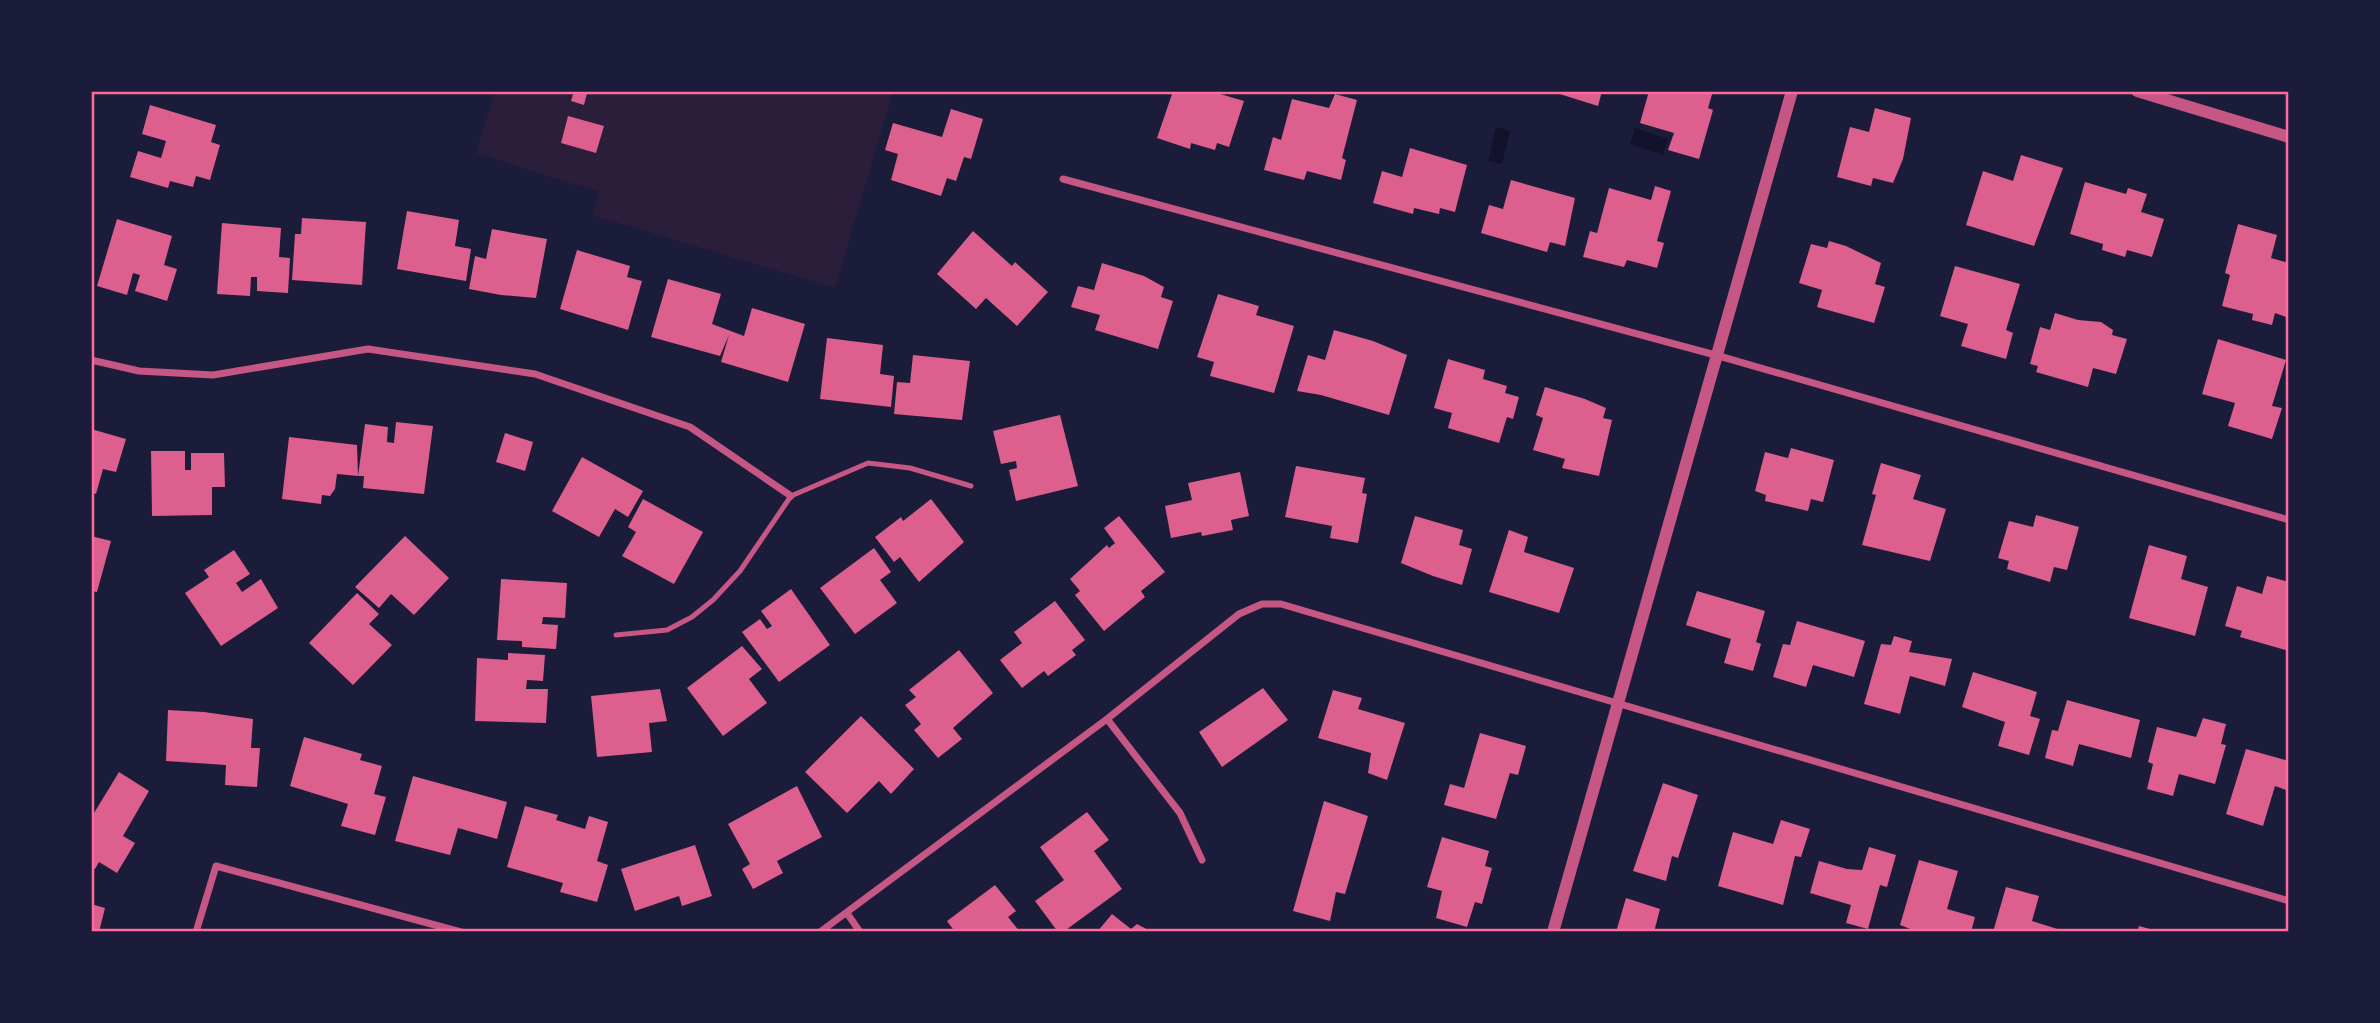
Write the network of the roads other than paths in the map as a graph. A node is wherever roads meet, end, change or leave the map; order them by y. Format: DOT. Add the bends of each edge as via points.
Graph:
graph roads {
  1 [pos="1792,91"];
  2 [pos="2137,91"];
  3 [pos="2289,137"];
  4 [pos="1063,178"];
  5 [pos="1719,356"];
  6 [pos="91,360"];
  7 [pos="971,485"];
  8 [pos="791,496"];
  9 [pos="2289,520"];
  10 [pos="616,635"];
  11 [pos="1617,702"];
  12 [pos="1107,719"];
  13 [pos="1202,860"];
  14 [pos="2289,901"];
  15 [pos="847,914"];
  16 [pos="196,932"];
  17 [pos="461,932"];
  18 [pos="820,932"];
  19 [pos="860,932"];
  20 [pos="1553,932"];
  1 -- 5 [label="street"];
  2 -- 3 [label="street"];
  4 -- 5 [label="street"];
  5 -- 9 [label="street"];
  5 -- 11 [label="street"];
  6 -- 8 [label="street" via="139,371 214,375 368,349 535,374 690,427"];
  7 -- 8 [label="lane" via="910,468 868,463"];
  8 -- 10 [label="lane" via="740,571 692,617 667,630"];
  11 -- 12 [label="street" via="1281,604 1262,604 1239,614"];
  11 -- 14 [label="street"];
  11 -- 20 [label="street"];
  12 -- 13 [label="street" via="1180,813"];
  12 -- 15 [label="street"];
  15 -- 18 [label="street"];
  15 -- 19 [label="street"];
  16 -- 17 [label="street" via="216,866"];
}
